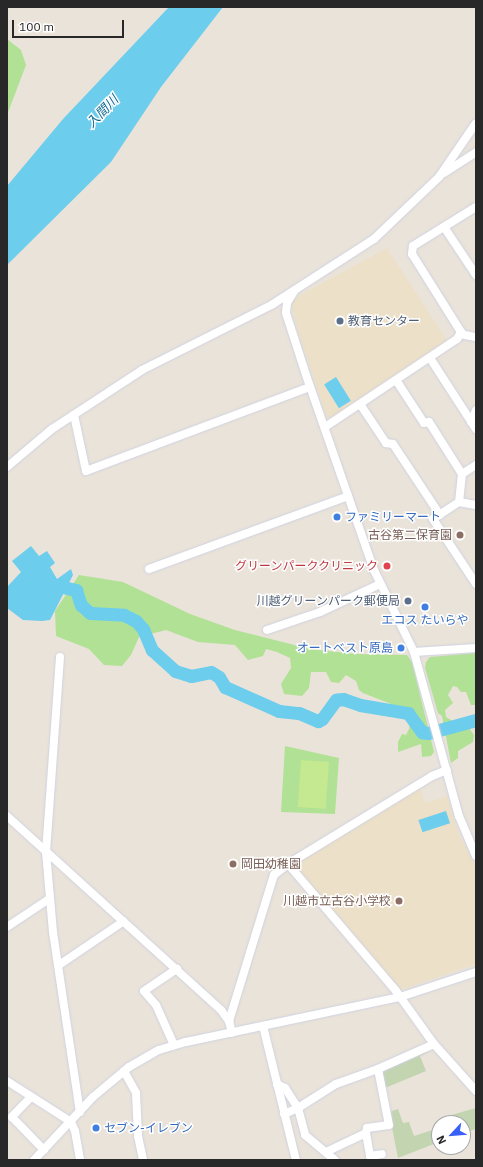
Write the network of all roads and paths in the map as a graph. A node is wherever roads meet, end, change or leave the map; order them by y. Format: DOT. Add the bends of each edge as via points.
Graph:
graph roads {
  1 [pos="476,124"];
  2 [pos="476,152"];
  3 [pos="439,177"];
  4 [pos="476,207"];
  5 [pos="444,227"];
  6 [pos="476,275"];
  7 [pos="295,290"];
  8 [pos="460,334"];
  9 [pos="476,337"];
  10 [pos="430,358"];
  11 [pos="396,380"];
  12 [pos="310,387"];
  13 [pos="360,404"];
  14 [pos="476,410"];
  15 [pos="74,415"];
  16 [pos="474,426"];
  17 [pos="325,427"];
  18 [pos="476,465"];
  19 [pos="7,467"];
  20 [pos="462,474"];
  21 [pos="348,496"];
  22 [pos="459,502"];
  23 [pos="476,505"];
  24 [pos="440,514"];
  25 [pos="150,569"];
  26 [pos="380,584"];
  27 [pos="476,584"];
  28 [pos="267,630"];
  29 [pos="476,648"];
  30 [pos="414,652"];
  31 [pos="60,657"];
  32 [pos="447,770"];
  33 [pos="7,816"];
  34 [pos="46,852"];
  35 [pos="476,856"];
  36 [pos="288,864"];
  37 [pos="50,899"];
  38 [pos="124,921"];
  39 [pos="7,927"];
  40 [pos="58,965"];
  41 [pos="177,969"];
  42 [pos="476,972"];
  43 [pos="400,997"];
  44 [pos="229,1021"];
  45 [pos="263,1026"];
  46 [pos="232,1033"];
  47 [pos="434,1044"];
  48 [pos="174,1045"];
  49 [pos="378,1069"];
  50 [pos="124,1071"];
  51 [pos="7,1081"];
  52 [pos="277,1084"];
  53 [pos="476,1091"];
  54 [pos="31,1096"];
  55 [pos="298,1108"];
  56 [pos="80,1112"];
  57 [pos="284,1114"];
  58 [pos="71,1122"];
  59 [pos="366,1133"];
  60 [pos="44,1150"];
  61 [pos="326,1152"];
  62 [pos="382,1154"];
  63 [pos="34,1160"];
  64 [pos="80,1160"];
  65 [pos="143,1160"];
  66 [pos="296,1160"];
  67 [pos="335,1160"];
  1 -- 3 [label="street"];
  2 -- 3 [label="street"];
  3 -- 7 [label="street" via="374,239"];
  4 -- 5 [label="street"];
  5 -- 6 [label="street"];
  5 -- 8 [label="street" via="421,239 413,246 412,254 456,321"];
  7 -- 12 [label="street" via="287,304 286,313"];
  7 -- 15 [label="street" via="227,328 142,370"];
  8 -- 9 [label="street"];
  8 -- 10 [label="street" via="457,339"];
  10 -- 11 [label="street"];
  10 -- 16 [label="street"];
  11 -- 13 [label="street"];
  11 -- 20 [label="street" via="424,423 429,422"];
  12 -- 15 [label="street" via="86,471"];
  12 -- 17 [label="street"];
  13 -- 17 [label="street"];
  13 -- 24 [label="street" via="386,443 394,444"];
  14 -- 16 [label="street"];
  15 -- 19 [label="street"];
  17 -- 21 [label="street"];
  18 -- 20 [label="street"];
  20 -- 22 [label="street"];
  21 -- 25 [label="street"];
  21 -- 26 [label="street"];
  22 -- 23 [label="street"];
  22 -- 24 [label="street"];
  24 -- 27 [label="street" via="433,519"];
  26 -- 28 [label="street" via="320,612"];
  26 -- 30 [label="street"];
  29 -- 30 [label="street"];
  30 -- 32 [label="street"];
  31 -- 34 [label="street"];
  32 -- 35 [label="street" via="465,835"];
  32 -- 36 [label="street" via="432,776"];
  33 -- 34 [label="street"];
  34 -- 37 [label="street"];
  34 -- 38 [label="street"];
  36 -- 43 [label="street"];
  36 -- 44 [label="street" via="274,875"];
  37 -- 39 [label="street"];
  37 -- 40 [label="street"];
  38 -- 40 [label="street"];
  38 -- 41 [label="street"];
  40 -- 56 [label="street"];
  41 -- 44 [label="street" via="221,1010"];
  41 -- 48 [label="street" via="144,991 156,1005"];
  42 -- 43 [label="street"];
  43 -- 45 [label="street"];
  43 -- 47 [label="street"];
  44 -- 46 [label="street"];
  45 -- 46 [label="street"];
  45 -- 52 [label="street"];
  46 -- 48 [label="street"];
  47 -- 49 [label="street"];
  47 -- 53 [label="street"];
  48 -- 50 [label="street" via="138,1061"];
  49 -- 55 [label="street" via="336,1084"];
  49 -- 59 [label="street" via="389,1125 367,1128"];
  50 -- 56 [label="street"];
  50 -- 65 [label="street" via="136,1093 138,1136"];
  51 -- 54 [label="street"];
  52 -- 55 [label="street" via="285,1088"];
  52 -- 57 [label="street"];
  54 -- 58 [label="street"];
  54 -- 60 [label="street" via="12,1117"];
  55 -- 57 [label="street"];
  55 -- 61 [label="street" via="305,1135"];
  56 -- 58 [label="street"];
  57 -- 66 [label="street"];
  58 -- 60 [label="street"];
  58 -- 64 [label="street"];
  59 -- 61 [label="street"];
  59 -- 62 [label="street" via="370,1156"];
  60 -- 63 [label="street"];
  61 -- 67 [label="street"];
}
